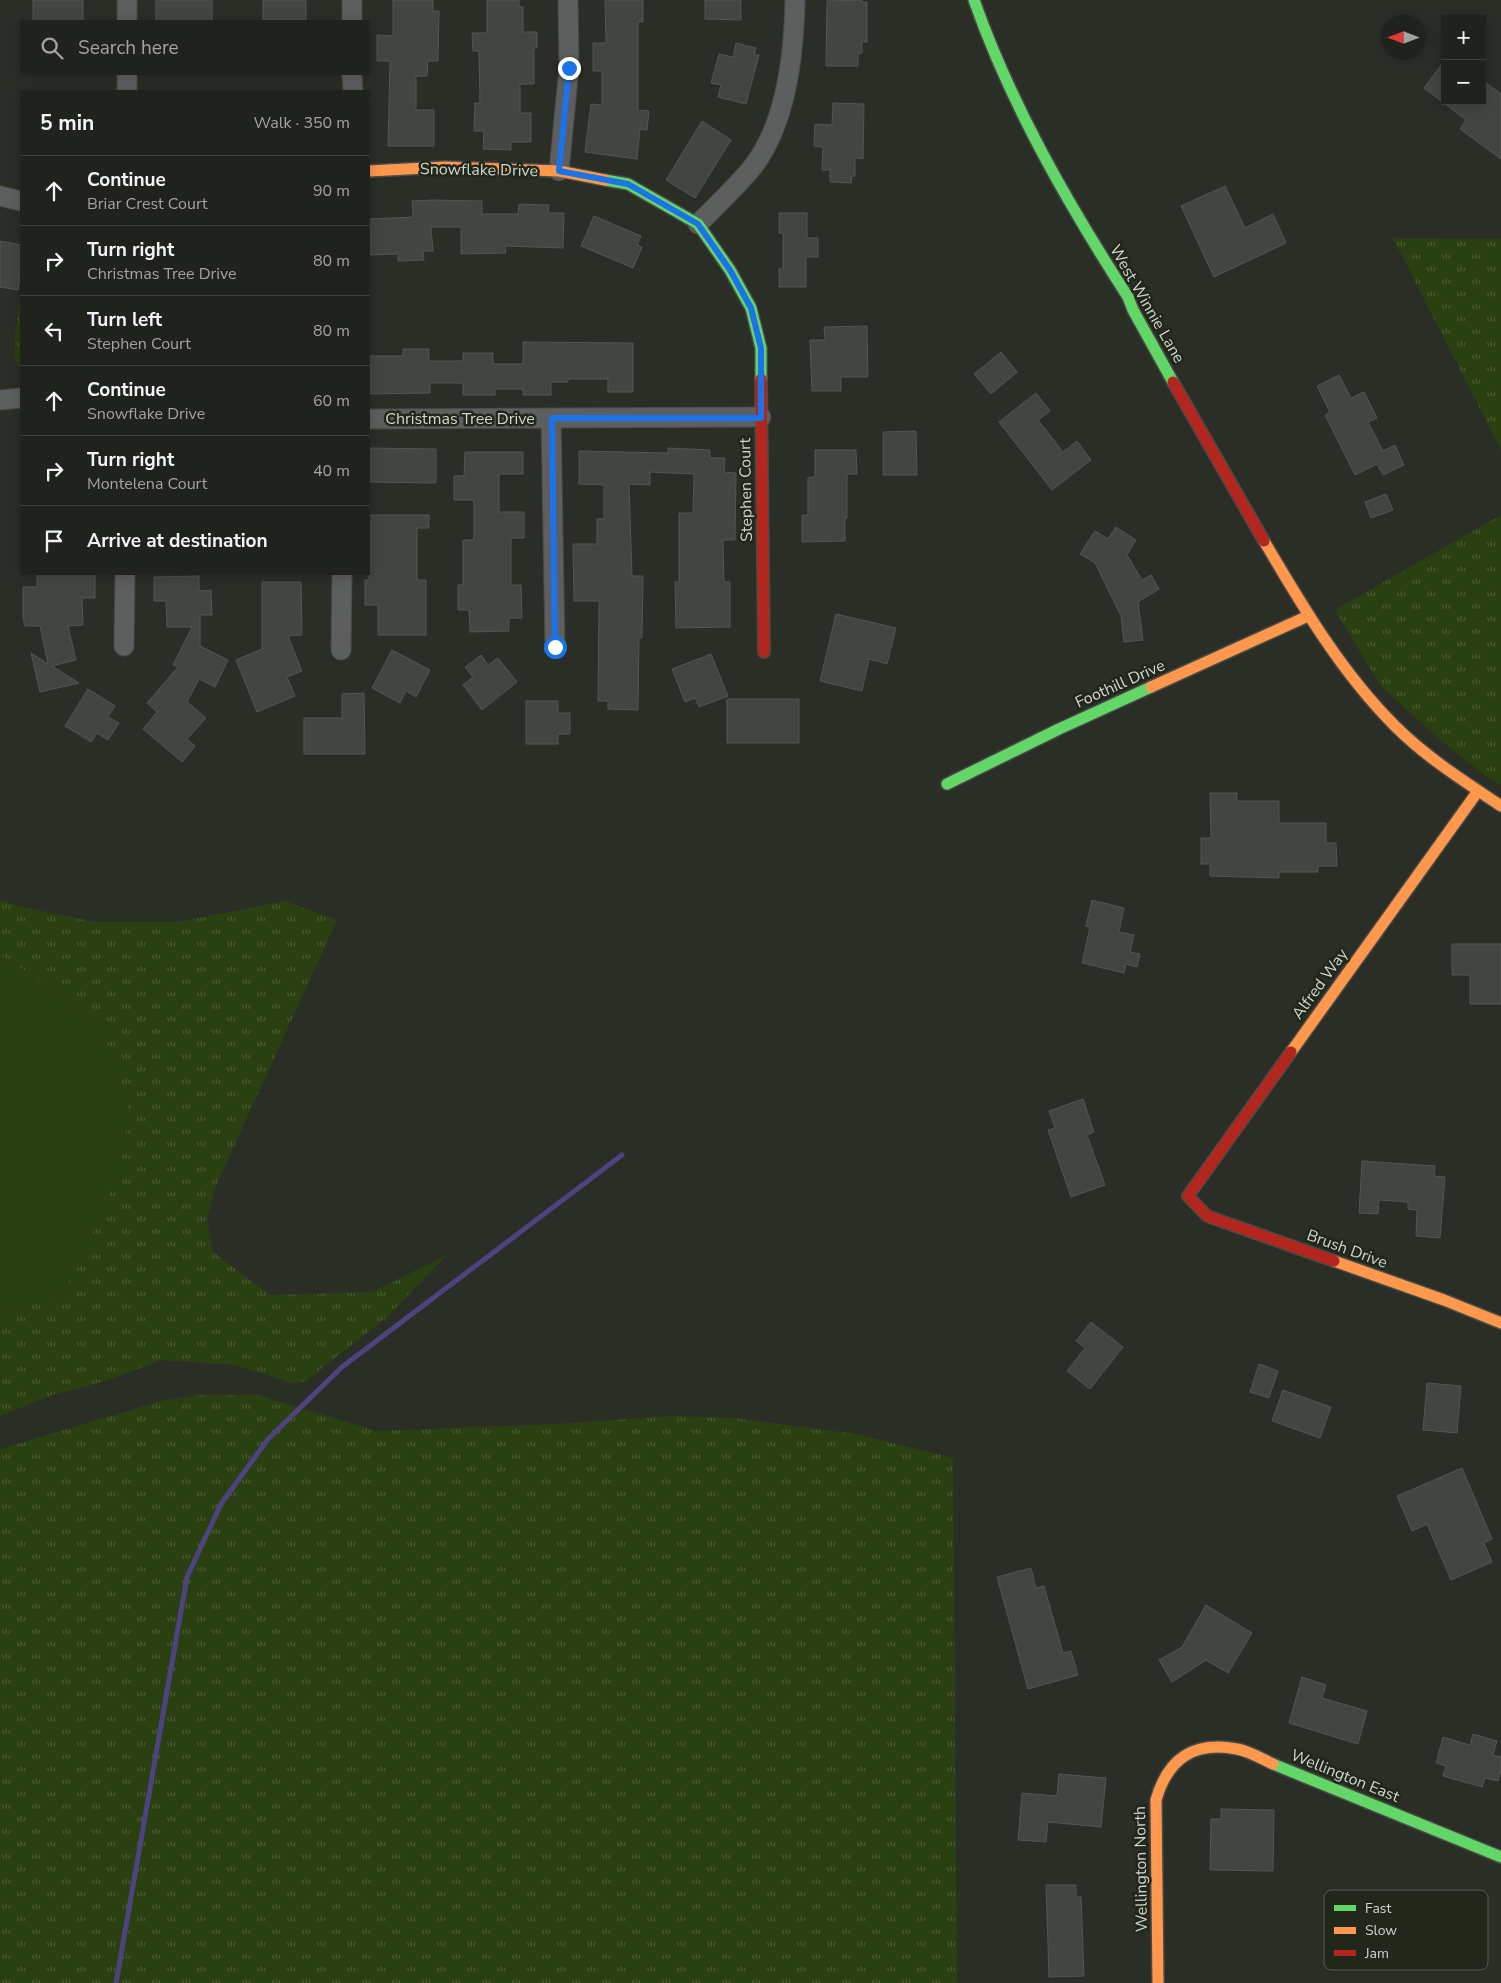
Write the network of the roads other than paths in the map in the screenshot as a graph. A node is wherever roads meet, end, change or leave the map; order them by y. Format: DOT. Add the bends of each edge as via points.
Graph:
graph roads {
  1 [pos="127,0"];
  2 [pos="352,0"];
  3 [pos="568,0"];
  4 [pos="795,0"];
  5 [pos="974,0"];
  6 [pos="127,20"];
  7 [pos="352,20"];
  8 [pos="127,75"];
  9 [pos="352,75"];
  10 [pos="127,90"];
  11 [pos="353,90"];
  12 [pos="370,171"];
  13 [pos="559,171"];
  14 [pos="0,196"];
  15 [pos="20,201"];
  16 [pos="698,224"];
  17 [pos="20,398"];
  18 [pos="0,400"];
  19 [pos="552,418"];
  20 [pos="761,418"];
  21 [pos="370,419"];
  22 [pos="125,575"];
  23 [pos="342,575"];
  24 [pos="1308,616"];
  25 [pos="124,646"];
  26 [pos="555,647"];
  27 [pos="341,650"];
  28 [pos="764,652"];
  29 [pos="947,784"];
  30 [pos="1478,791"];
  31 [pos="1501,806"];
  32 [pos="1188,1196"];
  33 [pos="1501,1324"];
  34 [pos="1176,1761"];
  35 [pos="1501,1857"];
  36 [pos="1158,1983"];
  1 -- 6 [label="street"];
  2 -- 7 [label="street"];
  3 -- 13 [label="street" via="569,68"];
  4 -- 16 [label="street" via="791,62 771,136 752,168"];
  5 -- 24 [label="street, West Winnie Lane" via="1003,73 1055,174"];
  8 -- 10 [label="street"];
  9 -- 11 [label="street"];
  12 -- 13 [label="street, Snowflake Drive" via="445,167"];
  13 -- 16 [label="street, Snowflake Drive" via="628,184"];
  14 -- 15 [label="street"];
  16 -- 20 [label="street, Stephen Court" via="730,270 751,308 761,348"];
  17 -- 18 [label="street"];
  19 -- 20 [label="street, Christmas Tree Drive"];
  19 -- 21 [label="street, Christmas Tree Drive"];
  19 -- 26 [label="street"];
  20 -- 28 [label="street, Stephen Court"];
  22 -- 25 [label="street"];
  23 -- 27 [label="street"];
  24 -- 29 [label="street, Foothill Drive"];
  24 -- 30 [label="street, West Winnie Lane" via="1355,683 1396,727 1436,762"];
  30 -- 31 [label="street, West Winnie Lane"];
  30 -- 32 [label="street, Alfred Way"];
  32 -- 33 [label="street, Brush Drive" via="1207,1216 1444,1300"];
  34 -- 35 [label="street, Wellington East" via="1191,1751 1238,1749"];
  34 -- 36 [label="street, Wellington North" via="1159,1784 1156,1800"];
}
